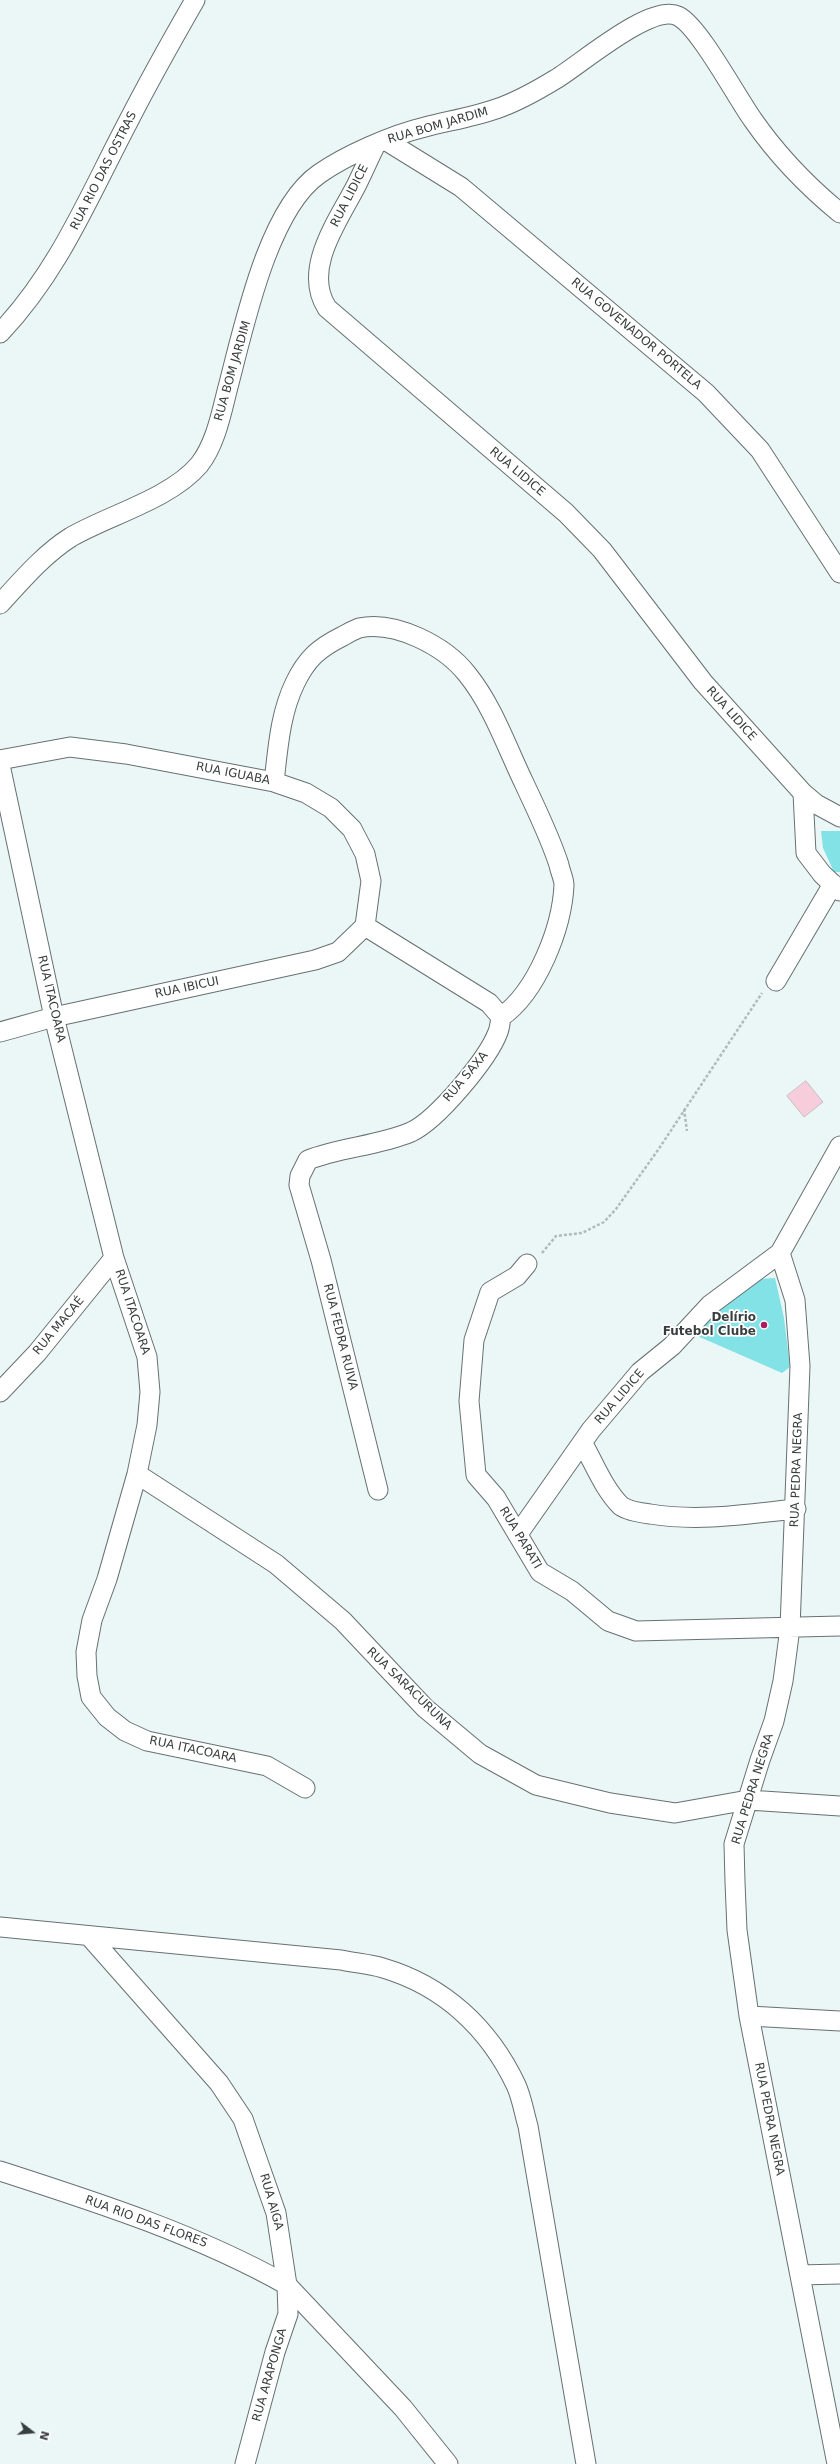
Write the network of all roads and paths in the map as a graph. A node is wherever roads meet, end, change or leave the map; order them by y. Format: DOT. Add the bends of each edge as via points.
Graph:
graph roads {
  1 [pos="195,0"];
  2 [pos="381,142"];
  3 [pos="840,213"];
  4 [pos="0,333"];
  5 [pos="840,573"];
  6 [pos="0,604"];
  7 [pos="0,760"];
  8 [pos="0,765"];
  9 [pos="274,782"];
  10 [pos="803,793"];
  11 [pos="840,817"];
  12 [pos="836,887"];
  13 [pos="364,926"];
  14 [pos="776,981"];
  15 [pos="54,1017"];
  16 [pos="501,1017"];
  17 [pos="0,1032"];
  18 [pos="684,1109"];
  19 [pos="687,1131"];
  20 [pos="840,1146"];
  21 [pos="299,1185"];
  22 [pos="780,1254"];
  23 [pos="114,1258"];
  24 [pos="527,1264"];
  25 [pos="0,1392"];
  26 [pos="583,1444"];
  27 [pos="138,1474"];
  28 [pos="378,1490"];
  29 [pos="796,1508"];
  30 [pos="518,1534"];
  31 [pos="840,1626"];
  32 [pos="790,1628"];
  33 [pos="305,1788"];
  34 [pos="748,1800"];
  35 [pos="840,1806"];
  36 [pos="0,1927"];
  37 [pos="90,1937"];
  38 [pos="749,2016"];
  39 [pos="840,2021"];
  40 [pos="0,2171"];
  41 [pos="840,2274"];
  42 [pos="800,2275"];
  43 [pos="287,2285"];
  44 [pos="245,2464"];
  45 [pos="448,2464"];
  46 [pos="586,2464"];
  47 [pos="837,2464"];
  1 -- 4 [label="street, RUA RIO DAS OSTRAS" via="128,122 81,218 48,273 24,307"];
  2 -- 3 [label="street, RUA BOM JARDIM" via="516,101 556,79 638,23 660,13 671,14 679,16 689,25 706,47 752,119 782,160"];
  2 -- 5 [label="street, RUA GOVENADOR PORTELA" via="461,187 706,393 760,450"];
  2 -- 6 [label="street, RUA BOM JARDIM" via="318,175 298,194 277,226 219,422 200,464 181,481 55,548"];
  2 -- 10 [label="street, RUA LIDICE" via="322,255 318,288 321,299 327,308 566,513 602,550 702,682"];
  7 -- 9 [label="street, RUA IGUABA" via="70,747 126,754"];
  8 -- 15 [label="street, RUA ITACOARA"];
  9 -- 13 [label="street, RUA IGUABA" via="306,793 331,808 352,829 365,854 371,881"];
  9 -- 16 [label="street" via="282,719 288,701 306,665 321,648 358,628 381,627 406,632 438,648 466,672 484,699 551,839 564,884 555,933 536,974 523,995"];
  10 -- 11 [label="street, RUA LIDICE" via="816,804"];
  10 -- 12 [label="street" via="806,853"];
  12 -- 14 [label="street"];
  13 -- 15 [label="street, RUA IBICUI" via="338,952 315,960"];
  13 -- 16 [label="street" via="488,1003"];
  14 -- 18 [label="path" via="761,994"];
  15 -- 17 [label="street, RUA IBICUI"];
  15 -- 23 [label="street, RUA ITACOARA"];
  16 -- 21 [label="street, RUA SAXA" via="498,1031 482,1061 461,1087 426,1120 412,1131 308,1160 300,1176"];
  18 -- 19 [label="path"];
  18 -- 24 [label="path" via="658,1150 604,1222 582,1233 556,1236"];
  20 -- 22 [label="street, RUA LIDICE"];
  21 -- 28 [label="street, RUA FEDRA RUIVA"];
  22 -- 26 [label="street, RUA LIDICE" via="710,1305 672,1346 640,1372 591,1430"];
  22 -- 29 [label="street, RUA PEDRA NEGRA" via="795,1300 800,1366"];
  23 -- 25 [label="street, RUA MACAÉ" via="57,1330"];
  23 -- 27 [label="street, RUA ITACOARA" via="147,1364 150,1392"];
  24 -- 30 [label="street, RUA PARATI" via="517,1276 490,1292 474,1340 469,1401 476,1475 496,1498"];
  26 -- 29 [label="street" via="604,1484 622,1507 641,1513 688,1519"];
  26 -- 30 [label="street, RUA LIDICE" via="555,1478"];
  27 -- 33 [label="street, RUA ITACOARA" via="92,1620 86,1652 91,1697 107,1717 125,1730 147,1740 267,1766"];
  27 -- 34 [label="street, RUA SARACURUNA" via="276,1564 343,1621 425,1708 480,1754 504,1768 536,1785 566,1793 675,1813"];
  29 -- 32 [label="street, RUA PEDRA NEGRA"];
  30 -- 32 [label="street, RUA PARATI" via="540,1572 572,1591 608,1621 636,1631"];
  31 -- 32 [label="street, RUA PARATI"];
  32 -- 34 [label="street, RUA PEDRA NEGRA" via="783,1681 774,1721"];
  34 -- 35 [label="street, RUA SARACURUNA"];
  34 -- 38 [label="street, RUA PEDRA NEGRA" via="734,1844 737,1930"];
  36 -- 37 [label="street"];
  37 -- 43 [label="street, RUA AIGA" via="219,2083 243,2119 276,2213"];
  37 -- 46 [label="street" via="341,1960 382,1967 415,1980 447,1998 474,2022 498,2052 517,2086 528,2126"];
  38 -- 39 [label="street"];
  38 -- 42 [label="street, RUA PEDRA NEGRA"];
  40 -- 43 [label="street, RUA RIO DAS FLORES" via="195,2238"];
  41 -- 42 [label="street"];
  42 -- 47 [label="street, RUA PEDRA NEGRA"];
  43 -- 44 [label="street, RUA ARAPONGA" via="288,2314 275,2352"];
  43 -- 45 [label="street" via="387,2390"];
}
